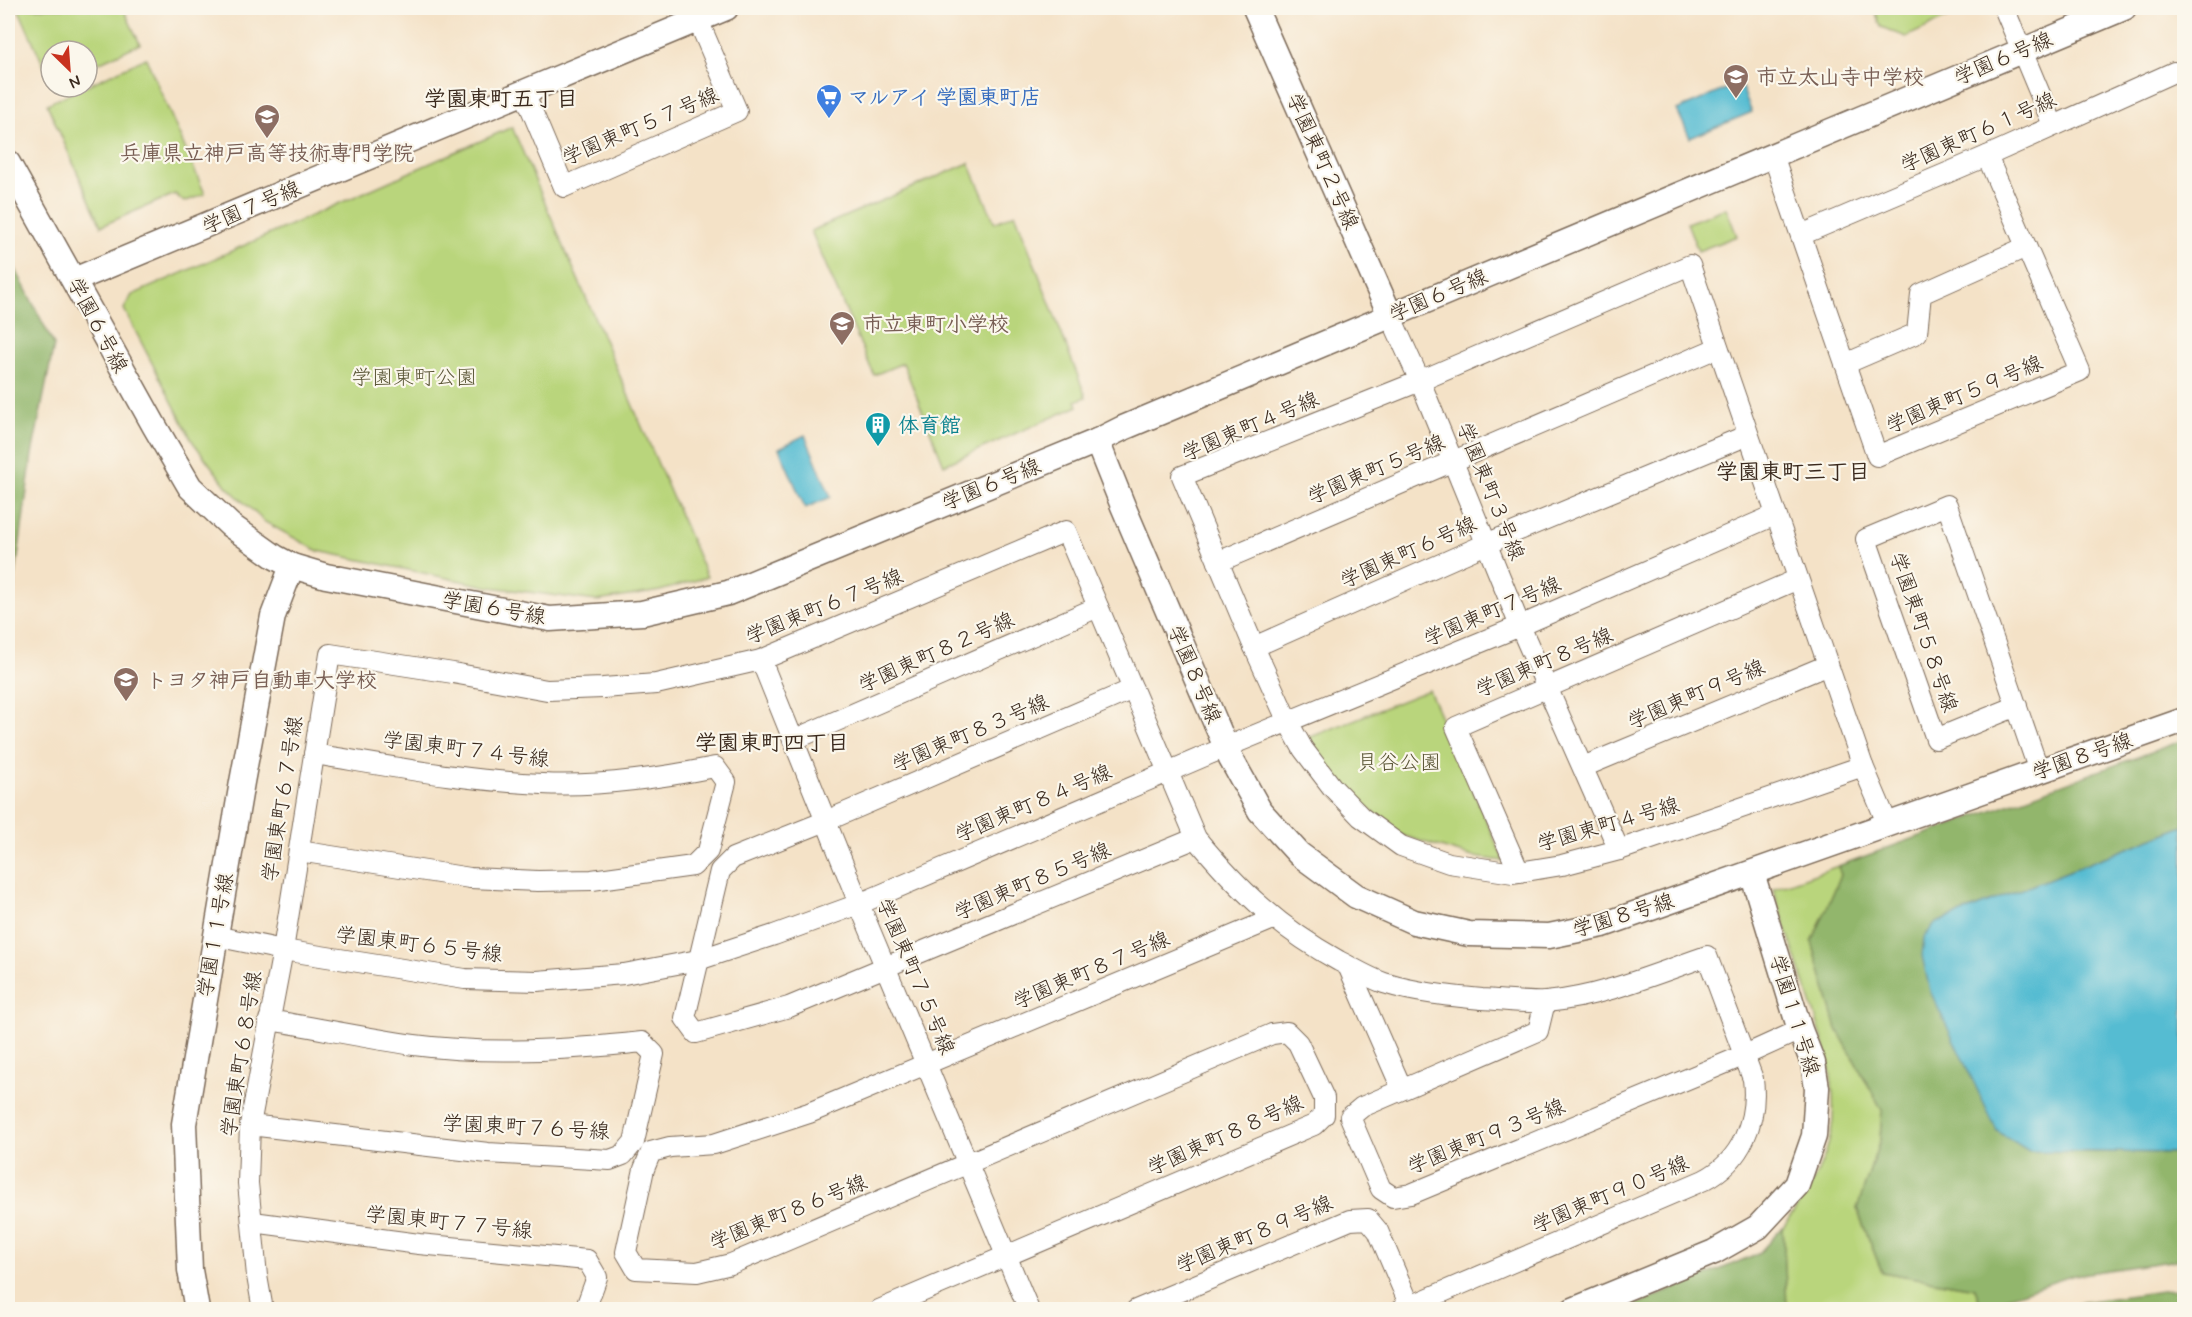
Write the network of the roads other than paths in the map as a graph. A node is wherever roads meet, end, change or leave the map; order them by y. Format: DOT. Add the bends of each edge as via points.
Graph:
graph roads {
  1 [pos="726,8"];
  2 [pos="1256,8"];
  3 [pos="2004,8"];
  4 [pos="2124,8"];
  5 [pos="698,20"];
  6 [pos="2021,50"];
  7 [pos="2174,72"];
  8 [pos="524,92"];
  9 [pos="2053,125"];
  10 [pos="1773,155"];
  11 [pos="1987,156"];
  12 [pos="8,163"];
  13 [pos="1801,235"];
  14 [pos="2026,247"];
  15 [pos="74,280"];
  16 [pos="1390,315"];
  17 [pos="1717,348"];
  18 [pos="1845,364"];
  19 [pos="1420,381"];
  20 [pos="1748,435"];
  21 [pos="1097,441"];
  22 [pos="1453,462"];
  23 [pos="1775,515"];
  24 [pos="1486,543"];
  25 [pos="1218,562"];
  26 [pos="292,566"];
  27 [pos="1798,579"];
  28 [pos="1098,607"];
  29 [pos="1520,626"];
  30 [pos="1254,647"];
  31 [pos="761,660"];
  32 [pos="1828,665"];
  33 [pos="1547,686"];
  34 [pos="1133,689"];
  35 [pos="2017,706"];
  36 [pos="2184,720"];
  37 [pos="1288,722"];
  38 [pos="793,740"];
  39 [pos="1226,747"];
  40 [pos="314,754"];
  41 [pos="1863,765"];
  42 [pos="1583,767"];
  43 [pos="2039,771"];
  44 [pos="1170,778"];
  45 [pos="826,821"];
  46 [pos="1888,825"];
  47 [pos="1196,838"];
  48 [pos="1619,850"];
  49 [pos="298,851"];
  50 [pos="1519,872"];
  51 [pos="1752,873"];
  52 [pos="859,903"];
  53 [pos="1274,919"];
  54 [pos="215,936"];
  55 [pos="283,950"];
  56 [pos="698,960"];
  57 [pos="1348,966"];
  58 [pos="886,968"];
  59 [pos="1545,1002"];
  60 [pos="269,1020"];
  61 [pos="1800,1030"];
  62 [pos="1745,1055"];
  63 [pos="927,1065"];
  64 [pos="1402,1089"];
  65 [pos="250,1125"];
  66 [pos="969,1165"];
  67 [pos="253,1222"];
  68 [pos="1007,1256"];
  69 [pos="1406,1308"];
  70 [pos="197,1310"];
  71 [pos="263,1310"];
  72 [pos="585,1310"];
  73 [pos="879,1310"];
  74 [pos="1029,1310"];
  75 [pos="1136,1310"];
  76 [pos="1573,1310"];
  1 -- 5 [label="street, 学園７号線"];
  2 -- 16 [label="street, 学園東町２号線"];
  3 -- 6 [label="street"];
  4 -- 6 [label="street, 学園６号線"];
  5 -- 8 [label="street, 学園７号線"];
  5 -- 8 [label="street, 学園東町５７号線" via="737,111 564,187"];
  6 -- 9 [label="street"];
  6 -- 10 [label="street, 学園６号線"];
  7 -- 9 [label="street, 学園東町６１号線" via="2155,89"];
  8 -- 15 [label="street, 学園７号線"];
  9 -- 11 [label="street, 学園東町６１号線"];
  10 -- 13 [label="street, 学園東町５９号線"];
  10 -- 16 [label="street, 学園６号線"];
  11 -- 13 [label="street, 学園東町６１号線"];
  11 -- 14 [label="street, 学園東町５９号線"];
  12 -- 15 [label="street, 学園６号線"];
  13 -- 18 [label="street, 学園東町５９号線"];
  14 -- 18 [label="street" via="1921,294 1917,333"];
  14 -- 18 [label="street, 学園東町５９号線" via="2080,371 1877,456"];
  15 -- 26 [label="street, 学園６号線" via="190,487 230,525"];
  16 -- 19 [label="street, 学園東町３号線"];
  16 -- 21 [label="street, 学園６号線"];
  17 -- 19 [label="street, 学園東町４号線" via="1690,265"];
  17 -- 20 [label="street, 学園東町４号線"];
  17 -- 22 [label="street, 学園東町５号線"];
  19 -- 22 [label="street, 学園東町３号線"];
  19 -- 25 [label="street, 学園東町４号線" via="1182,476"];
  20 -- 23 [label="street, 学園東町４号線"];
  20 -- 24 [label="street, 学園東町６号線"];
  21 -- 26 [label="street, 学園６号線" via="728,593 642,613 550,619"];
  21 -- 39 [label="street, 学園８号線"];
  22 -- 24 [label="street, 学園東町３号線"];
  22 -- 25 [label="street, 学園東町５号線"];
  23 -- 27 [label="street, 学園東町４号線"];
  23 -- 29 [label="street, 学園東町７号線"];
  24 -- 29 [label="street, 学園東町３号線"];
  24 -- 30 [label="street, 学園東町６号線"];
  25 -- 30 [label="street, 学園東町４号線"];
  26 -- 54 [label="street, 学園１１号線" via="273,616"];
  27 -- 32 [label="street, 学園東町４号線"];
  27 -- 33 [label="street, 学園東町８号線"];
  28 -- 31 [label="street, 学園東町６７号線" via="1066,531"];
  28 -- 34 [label="street, 学園東町６７号線"];
  28 -- 38 [label="street, 学園東町８２号線"];
  29 -- 33 [label="street, 学園東町３号線"];
  29 -- 37 [label="street, 学園東町７号線"];
  30 -- 37 [label="street, 学園東町４号線"];
  31 -- 38 [label="street, 学園東町７５号線"];
  31 -- 40 [label="street, 学園東町６７号線" via="656,684 547,690 330,654"];
  32 -- 41 [label="street, 学園東町４号線"];
  32 -- 42 [label="street, 学園東町９号線"];
  33 -- 42 [label="street, 学園東町３号線"];
  33 -- 50 [label="street, 学園東町８号線" via="1456,727"];
  34 -- 44 [label="street, 学園東町６７号線"];
  34 -- 45 [label="street, 学園東町８３号線"];
  35 -- 35 [label="street, 学園東町５８号線" via="1947,505 1866,539 1936,739"];
  35 -- 43 [label="street, 学園東町５８号線"];
  36 -- 43 [label="street, 学園８号線"];
  37 -- 39 [label="street, 学園東町７号線"];
  37 -- 50 [label="street, 学園東町４号線" via="1332,787 1361,817 1401,846 1449,863"];
  38 -- 45 [label="street, 学園東町７５号線"];
  39 -- 44 [label="street, 学園東町８４号線"];
  39 -- 51 [label="street, 学園８号線" via="1260,812 1299,854 1356,896 1414,922 1468,934 1549,936 1603,925"];
  40 -- 49 [label="street, 学園東町６７号線"];
  40 -- 49 [label="street, 学園東町７４号線" via="544,784 645,778 715,767 726,782 708,851 693,866 592,880 482,879"];
  41 -- 46 [label="street, 学園東町４号線"];
  41 -- 48 [label="street, 学園東町４号線"];
  42 -- 48 [label="street, 学園東町３号線"];
  43 -- 46 [label="street, 学園８号線"];
  44 -- 47 [label="street, 学園東町６７号線"];
  44 -- 52 [label="street, 学園東町８４号線"];
  45 -- 52 [label="street, 学園東町７５号線"];
  45 -- 56 [label="street, 学園東町８３号線" via="733,858 720,871"];
  46 -- 51 [label="street, 学園８号線"];
  47 -- 53 [label="street, 学園東町６７号線" via="1229,878"];
  47 -- 58 [label="street, 学園東町８５号線"];
  48 -- 50 [label="street, 学園東町４号線" via="1562,866"];
  49 -- 55 [label="street, 学園東町６７号線"];
  51 -- 61 [label="street, 学園１１号線"];
  52 -- 56 [label="street, 学園東町６５号線"];
  52 -- 58 [label="street, 学園東町７５号線"];
  53 -- 57 [label="street, 学園東町６７号線"];
  53 -- 63 [label="street, 学園東町８７号線"];
  54 -- 55 [label="street, 学園東町６５号線"];
  54 -- 70 [label="street, 学園１１号線" via="184,1124 190,1270"];
  55 -- 56 [label="street, 学園東町６５号線" via="465,979 537,981 624,974"];
  55 -- 60 [label="street, 学園東町６８号線"];
  56 -- 58 [label="street, 学園東町８５号線" via="685,1018 696,1033 789,1007"];
  57 -- 59 [label="street, 学園東町６７号線" via="1383,982 1423,992"];
  57 -- 64 [label="street"];
  58 -- 63 [label="street, 学園東町７５号線"];
  59 -- 62 [label="street, 学園東町９０号線" via="1620,986 1707,956"];
  59 -- 64 [label="street, 学園東町９３号線" via="1538,1031"];
  60 -- 65 [label="street, 学園東町６８号線"];
  60 -- 65 [label="street, 学園東町７６号線" via="415,1045 547,1049 642,1042 654,1054 634,1142 623,1155 610,1160 488,1153"];
  61 -- 62 [label="street, 学園東町９３号線"];
  61 -- 76 [label="street, 学園１１号線" via="1813,1063 1817,1088 1814,1136 1797,1185 1758,1227 1714,1252"];
  62 -- 64 [label="street, 学園東町９３号線" via="1411,1194 1393,1197 1381,1189 1350,1117 1362,1107"];
  62 -- 69 [label="street, 学園東町９０号線" via="1755,1099 1750,1122 1731,1161 1716,1174"];
  63 -- 66 [label="street, 学園東町７５号線"];
  63 -- 66 [label="street, 学園東町８６号線" via="809,1113 714,1144 651,1152 626,1252 636,1269 697,1272 731,1264"];
  65 -- 67 [label="street, 学園東町６８号線" via="248,1183"];
  66 -- 68 [label="street, 学園東町７５号線"];
  66 -- 68 [label="street, 学園東町８８号線" via="1272,1034 1287,1032 1298,1043 1324,1098 1324,1115 1314,1125"];
  67 -- 71 [label="street, 学園東町６８号線"];
  67 -- 72 [label="street, 学園東町７７号線" via="419,1244 587,1260 597,1277"];
  68 -- 73 [label="street"];
  68 -- 74 [label="street, 学園東町７５号線"];
  69 -- 75 [label="street, 学園東町８９号線" via="1378,1231 1368,1219 1350,1220"];
}
